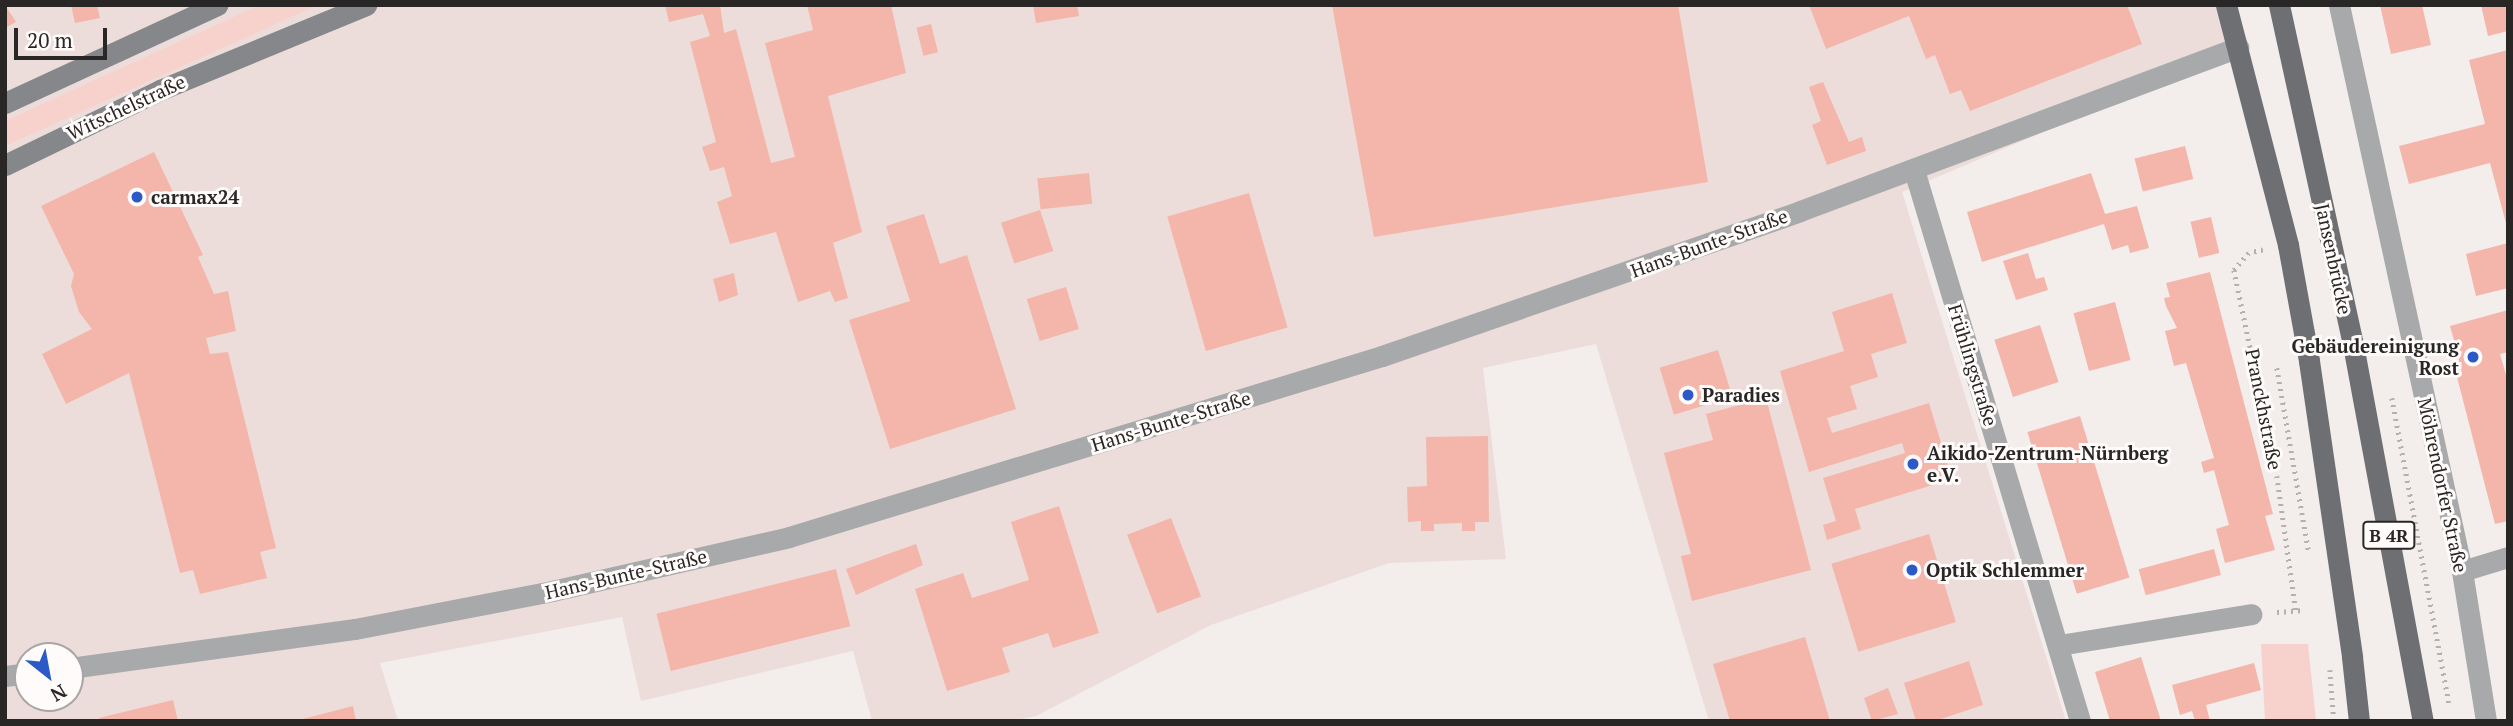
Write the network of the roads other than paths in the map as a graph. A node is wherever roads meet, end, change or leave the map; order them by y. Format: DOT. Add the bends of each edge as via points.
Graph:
graph roads {
  1 [pos="217,5"];
  2 [pos="366,5"];
  3 [pos="2225,5"];
  4 [pos="2279,5"];
  5 [pos="2339,5"];
  6 [pos="2238,47"];
  7 [pos="5,103"];
  8 [pos="5,165"];
  9 [pos="1914,170"];
  10 [pos="2508,557"];
  11 [pos="2462,571"];
  12 [pos="2252,614"];
  13 [pos="2059,645"];
  14 [pos="84,666"];
  15 [pos="2080,721"];
  16 [pos="2359,721"];
  17 [pos="2423,721"];
  18 [pos="2486,721"];
  1 -- 7 [label="street"];
  2 -- 8 [label="street, Witschelstraße" via="160,90"];
  3 -- 6 [label="main road, B 4R"];
  4 -- 17 [label="main road, Jansenbrücke / B 4R, bridge" via="2354,350"];
  5 -- 11 [label="street, Möhrendorfer Straße"];
  6 -- 9 [label="street, Hans-Bunte-Straße"];
  6 -- 16 [label="main road, B 4R, bridge" via="2288,245 2309,361 2342,570"];
  9 -- 13 [label="street, Frühlingstraße"];
  9 -- 14 [label="street, Hans-Bunte-Straße" via="1382,356 789,537 552,591 355,629"];
  10 -- 11 [label="street"];
  11 -- 18 [label="street, Möhrendorfer Straße"];
  12 -- 13 [label="street"];
  13 -- 15 [label="street, Frühlingstraße"];
}
